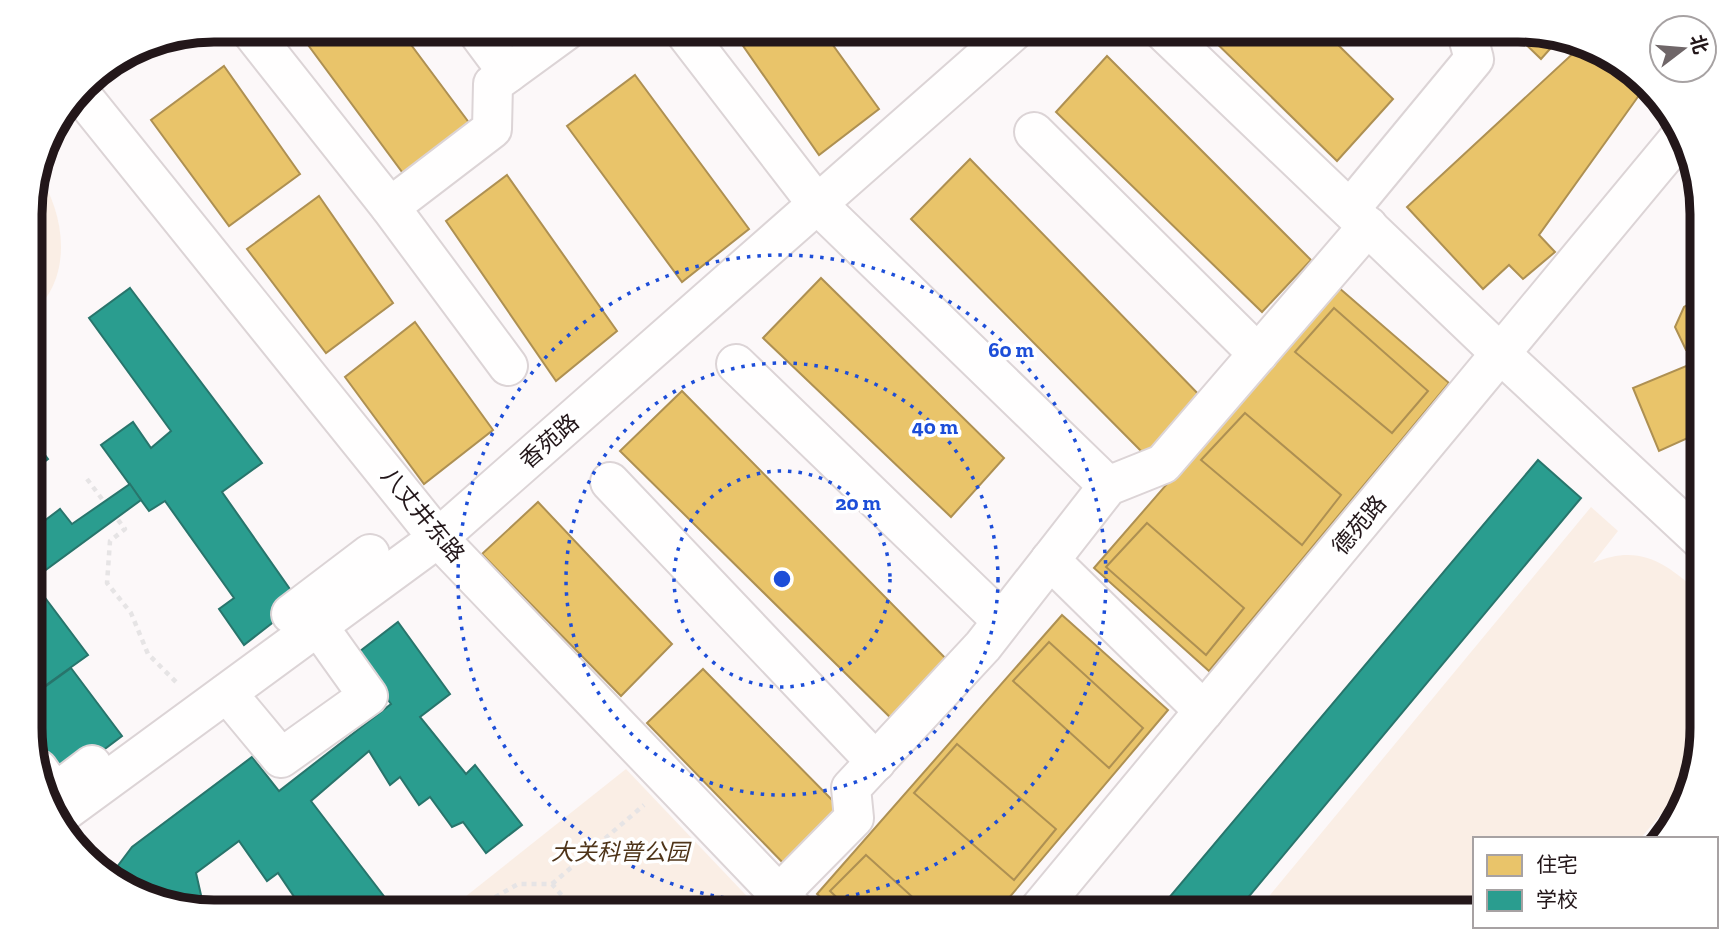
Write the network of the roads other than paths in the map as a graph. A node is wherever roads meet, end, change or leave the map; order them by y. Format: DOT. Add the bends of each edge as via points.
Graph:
graph roads {
  1 [pos="259,42"];
  2 [pos="485,42"];
  3 [pos="551,42"];
  4 [pos="692,42"];
  5 [pos="1001,42"];
  6 [pos="1175,42"];
  7 [pos="1469,42"];
  8 [pos="508,73"];
  9 [pos="85,100"];
  10 [pos="1034,132"];
  11 [pos="1675,143"];
  12 [pos="817,204"];
  13 [pos="390,207"];
  14 [pos="1359,218"];
  15 [pos="1258,354"];
  16 [pos="1502,355"];
  17 [pos="736,364"];
  18 [pos="508,366"];
  19 [pos="610,482"];
  20 [pos="1108,486"];
  21 [pos="1690,530"];
  22 [pos="438,538"];
  23 [pos="370,554"];
  24 [pos="1050,560"];
  25 [pos="1002,621"];
  26 [pos="318,626"];
  27 [pos="206,699"];
  28 [pos="1204,711"];
  29 [pos="876,762"];
  30 [pos="54,792"];
  31 [pos="64,812"];
  32 [pos="784,900"];
  33 [pos="789,900"];
  34 [pos="1047,900"];
  1 -- 13 [label="street"];
  2 -- 8 [label="street"];
  3 -- 8 [label="street"];
  4 -- 12 [label="street"];
  5 -- 12 [label="street, 香苑路"];
  6 -- 14 [label="street"];
  7 -- 14 [label="street" via="1474,60"];
  8 -- 13 [label="street" via="493,84 492,129"];
  9 -- 22 [label="street, 八丈井东路"];
  10 -- 15 [label="street"];
  11 -- 16 [label="street, 德苑路"];
  12 -- 20 [label="street"];
  12 -- 22 [label="street, 香苑路"];
  13 -- 18 [label="street"];
  14 -- 15 [label="street"];
  14 -- 16 [label="street"];
  15 -- 20 [label="street" via="1163,464"];
  16 -- 21 [label="street"];
  16 -- 28 [label="street, 德苑路"];
  17 -- 25 [label="street"];
  19 -- 29 [label="street"];
  20 -- 24 [label="street"];
  22 -- 26 [label="street, 香苑路"];
  22 -- 32 [label="street, 八丈井东路"];
  23 -- 27 [label="street"];
  24 -- 25 [label="street"];
  24 -- 28 [label="street"];
  25 -- 29 [label="street"];
  26 -- 27 [label="street, 香苑路"];
  26 -- 27 [label="street" via="368,696 281,758"];
  27 -- 30 [label="street"];
  27 -- 31 [label="street, 香苑路"];
  28 -- 34 [label="street, 德苑路"];
  29 -- 33 [label="street" via="851,788 854,818"];
}
